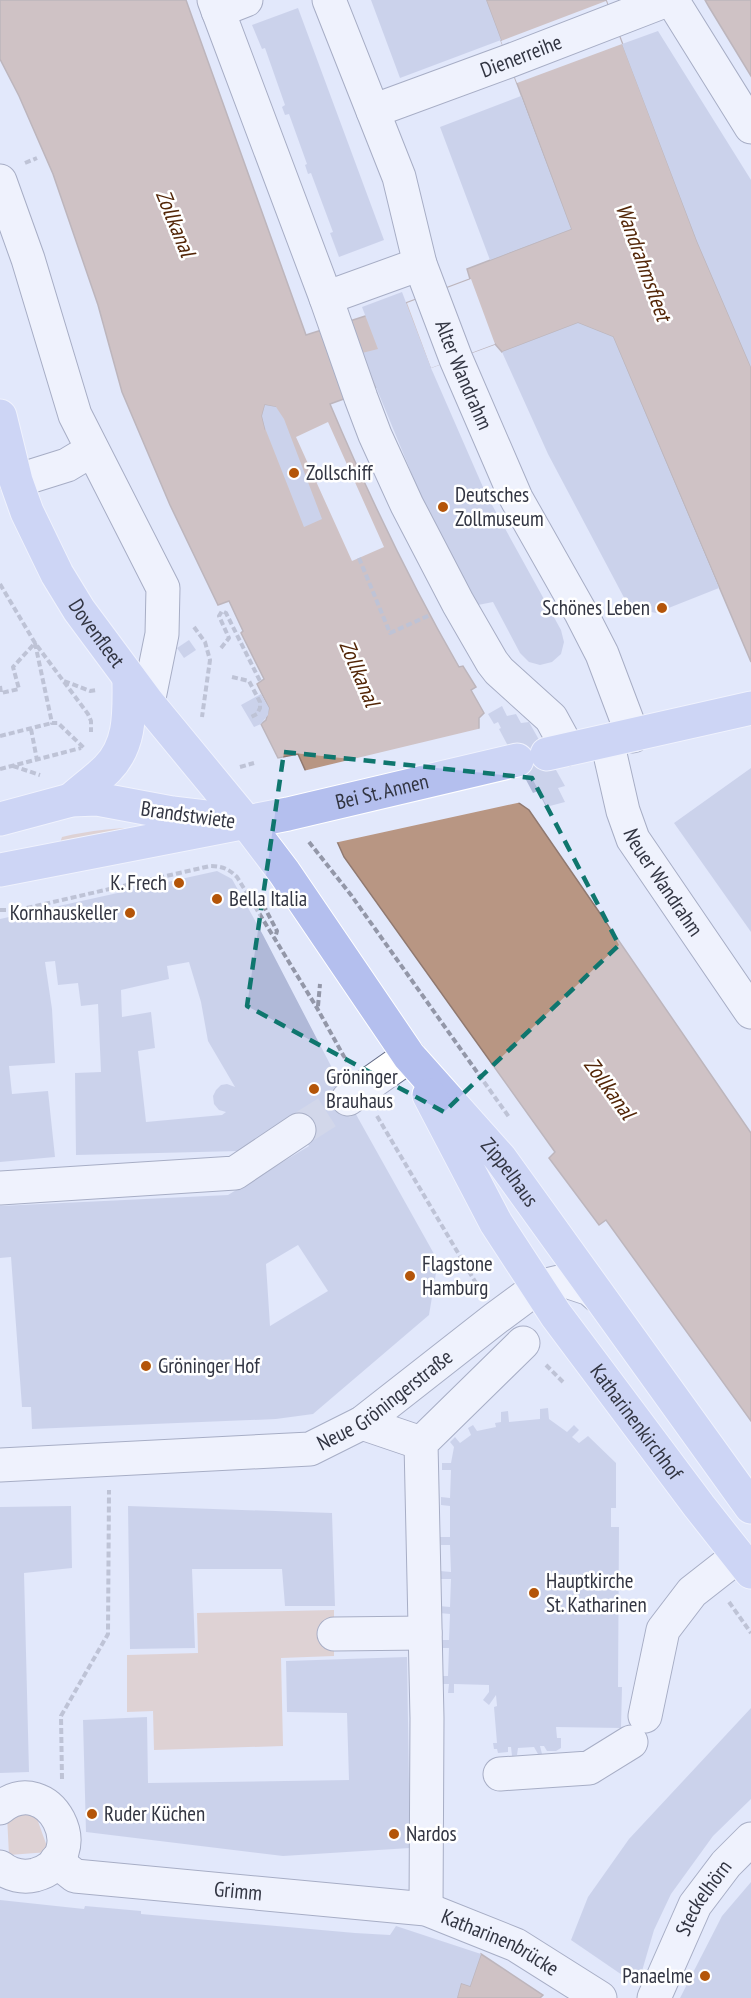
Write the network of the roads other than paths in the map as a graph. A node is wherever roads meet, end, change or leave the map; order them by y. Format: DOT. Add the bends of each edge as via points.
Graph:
graph roads {
  1 [pos="329,0"];
  2 [pos="663,1"];
  3 [pos="226,4"];
  4 [pos="373,111"];
  5 [pos="751,127"];
  6 [pos="0,181"];
  7 [pos="426,279"];
  8 [pos="329,310"];
  9 [pos="0,416"];
  10 [pos="92,450"];
  11 [pos="16,481"];
  12 [pos="138,691"];
  13 [pos="751,708"];
  14 [pos="620,738"];
  15 [pos="544,755"];
  16 [pos="71,800"];
  17 [pos="0,819"];
  18 [pos="246,822"];
  19 [pos="0,870"];
  20 [pos="751,1012"];
  21 [pos="409,1056"];
  22 [pos="355,1094"];
  23 [pos="299,1130"];
  24 [pos="0,1188"];
  25 [pos="538,1287"];
  26 [pos="598,1296"];
  27 [pos="523,1343"];
  28 [pos="362,1423"];
  29 [pos="421,1443"];
  30 [pos="0,1465"];
  31 [pos="751,1507"];
  32 [pos="745,1564"];
  33 [pos="425,1632"];
  34 [pos="334,1634"];
  35 [pos="500,1774"];
  36 [pos="0,1808"];
  37 [pos="751,1839"];
  38 [pos="56,1861"];
  39 [pos="0,1867"];
  40 [pos="426,1909"];
  41 [pos="600,1998"];
  42 [pos="654,1998"];
  1 -- 4 [label="street, Alter Wandrahm"];
  2 -- 4 [label="street, Dienerreihe"];
  2 -- 5 [label="street"];
  3 -- 8 [label="street"];
  4 -- 7 [label="street, Alter Wandrahm" via="399,177"];
  6 -- 10 [label="street" via="75,416"];
  7 -- 8 [label="street"];
  7 -- 14 [label="street, Alter Wandrahm" via="516,498 602,654"];
  8 -- 15 [label="street" via="407,506 458,603 499,671 551,718"];
  9 -- 11 [label="main road, Dovenfleet"];
  10 -- 11 [label="street" via="67,465"];
  10 -- 12 [label="street" via="163,588 162,634"];
  11 -- 12 [label="main road, Dovenfleet" via="57,574"];
  12 -- 16 [label="main road" via="118,755 109,768"];
  12 -- 18 [label="main road, Dovenfleet"];
  13 -- 14 [label="main road"];
  14 -- 15 [label="main road, Bei St. Annen"];
  14 -- 20 [label="street, Neuer Wandrahm" via="623,810 633,839"];
  15 -- 18 [label="main road, Bei St. Annen"];
  16 -- 17 [label="main road, Brandstwiete"];
  16 -- 18 [label="main road, Brandstwiete" via="97,799"];
  18 -- 19 [label="main road, Brandstwiete"];
  18 -- 21 [label="main road, Zippelhaus"];
  21 -- 22 [label="street"];
  21 -- 25 [label="main road, Zippelhaus" via="473,1183"];
  21 -- 26 [label="main road, Zippelhaus" via="500,1158"];
  23 -- 24 [label="street" via="235,1173"];
  25 -- 26 [label="street, Neue Gröningerstraße" via="569,1282"];
  25 -- 28 [label="street, Neue Gröningerstraße"];
  25 -- 32 [label="main road, Katharinenkirchhof"];
  26 -- 31 [label="main road, Katharinenkirchhof"];
  27 -- 29 [label="street"];
  28 -- 29 [label="street"];
  28 -- 30 [label="street, Neue Gröningerstraße" via="310,1449"];
  29 -- 33 [label="street"];
  32 -- 35 [label="street, Katharinenkirchhof" via="692,1592 663,1630 638,1729 589,1768"];
  33 -- 34 [label="street"];
  33 -- 40 [label="street"];
  36 -- 38 [label="street" via="17,1799 30,1798 52,1809 64,1831 64,1844"];
  37 -- 42 [label="street, Steckelhörn" via="695,1905"];
  38 -- 39 [label="street" via="29,1877 16,1876"];
  38 -- 40 [label="street, Grimm" via="75,1876"];
  40 -- 41 [label="street, Katharinenbrücke" via="516,1945"];
}
